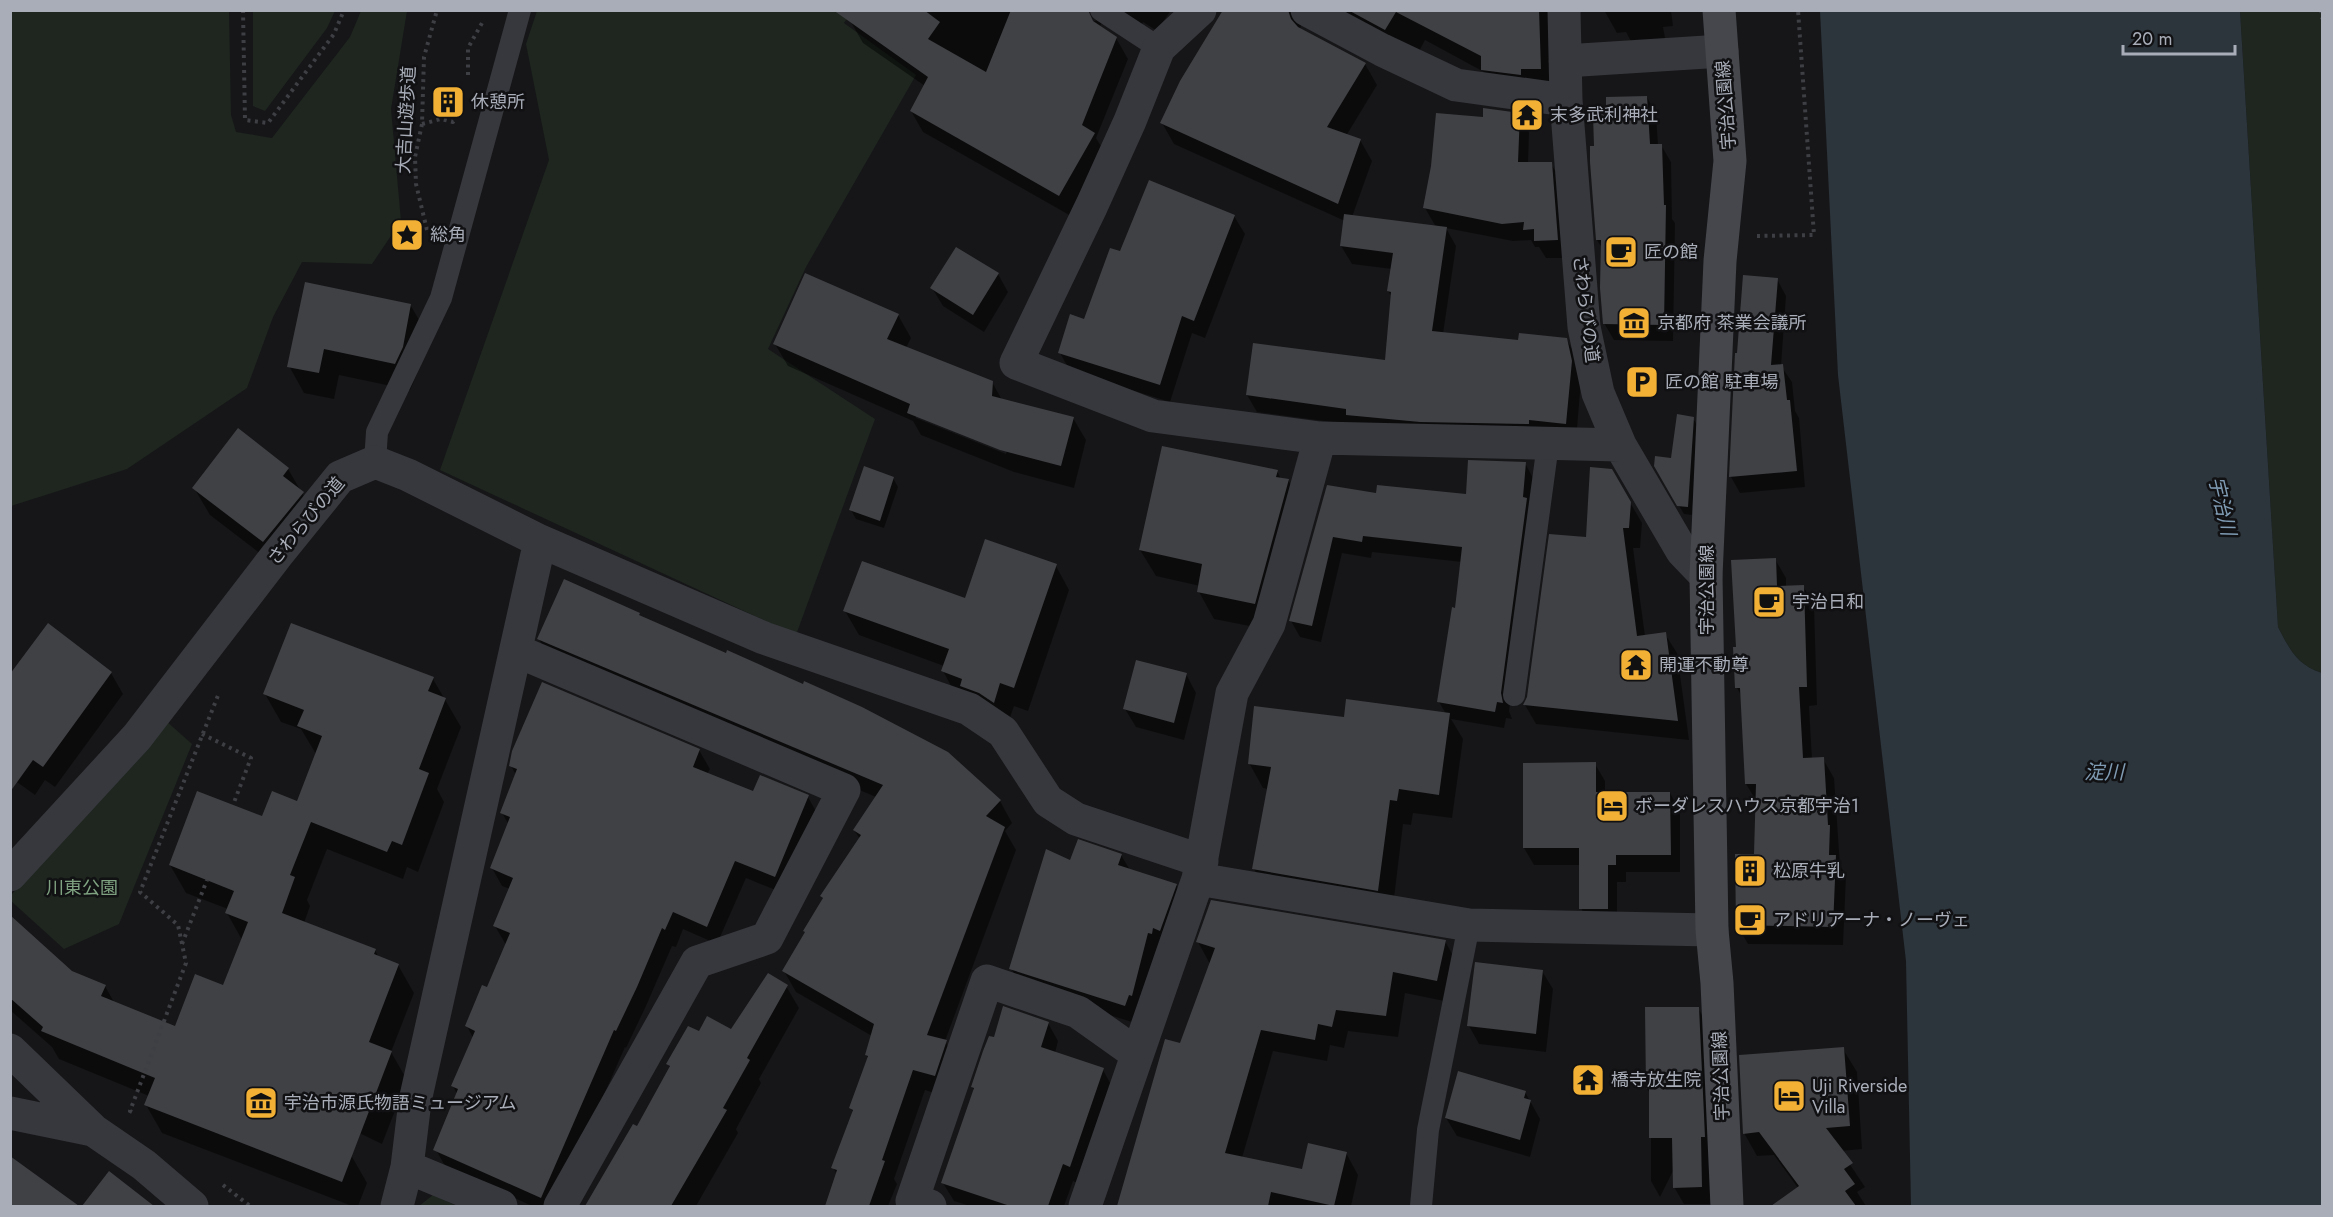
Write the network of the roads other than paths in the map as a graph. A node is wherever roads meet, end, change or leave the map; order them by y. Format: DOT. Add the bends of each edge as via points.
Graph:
graph roads {
  1 [pos="520,10"];
  2 [pos="1101,10"];
  3 [pos="1200,10"];
  4 [pos="1307,10"];
  5 [pos="1564,10"];
  6 [pos="1719,10"];
  7 [pos="1159,48"];
  8 [pos="1722,51"];
  9 [pos="1565,62"];
  10 [pos="1566,100"];
  11 [pos="1320,438"];
  12 [pos="1548,444"];
  13 [pos="1620,445"];
  14 [pos="375,462"];
  15 [pos="540,541"];
  16 [pos="1706,576"];
  17 [pos="517,651"];
  18 [pos="1514,695"];
  19 [pos="1200,870"];
  20 [pos="10,875"];
  21 [pos="1469,926"];
  22 [pos="1712,930"];
  23 [pos="10,1050"];
  24 [pos="1137,1054"];
  25 [pos="10,1113"];
  26 [pos="93,1130"];
  27 [pos="406,1167"];
  28 [pos="192,1206"];
  29 [pos="397,1206"];
  30 [pos="501,1206"];
  31 [pos="560,1206"];
  32 [pos="930,1206"];
  33 [pos="1085,1206"];
  34 [pos="1421,1206"];
  35 [pos="1726,1206"];
  1 -- 14 [label="lane" via="441,298 377,432"];
  2 -- 7 [label="lane"];
  3 -- 7 [label="street"];
  4 -- 10 [label="street" via="1456,86"];
  5 -- 9 [label="street, さわらびの道"];
  6 -- 8 [label="main road, 宇治公園線"];
  7 -- 11 [label="street" via="1092,205 1016,363 1153,416"];
  8 -- 9 [label="street"];
  8 -- 16 [label="main road, 宇治公園線" via="1730,161 1722,236"];
  9 -- 10 [label="street, さわらびの道"];
  10 -- 13 [label="street, さわらびの道" via="1584,327 1598,393"];
  11 -- 12 [label="street"];
  11 -- 19 [label="street" via="1269,624 1232,693"];
  12 -- 13 [label="street"];
  12 -- 18 [label="lane"];
  13 -- 16 [label="street, さわらびの道" via="1682,551"];
  14 -- 15 [label="street"];
  14 -- 20 [label="street, さわらびの道" via="340,477 137,737"];
  15 -- 17 [label="street"];
  15 -- 19 [label="street" via="764,638 969,709 1003,732 1048,801 1076,819"];
  16 -- 22 [label="main road, 宇治公園線"];
  17 -- 27 [label="street" via="415,1101"];
  17 -- 31 [label="street" via="844,790 767,938 697,962"];
  19 -- 21 [label="street"];
  19 -- 24 [label="street"];
  21 -- 22 [label="street"];
  21 -- 34 [label="lane" via="1428,1130"];
  22 -- 35 [label="main road, 宇治公園線"];
  23 -- 26 [label="street"];
  24 -- 32 [label="street" via="1078,1012 987,981 912,1200"];
  24 -- 33 [label="street"];
  25 -- 26 [label="street"];
  26 -- 28 [label="street"];
  27 -- 29 [label="street"];
  27 -- 30 [label="street"];
}
